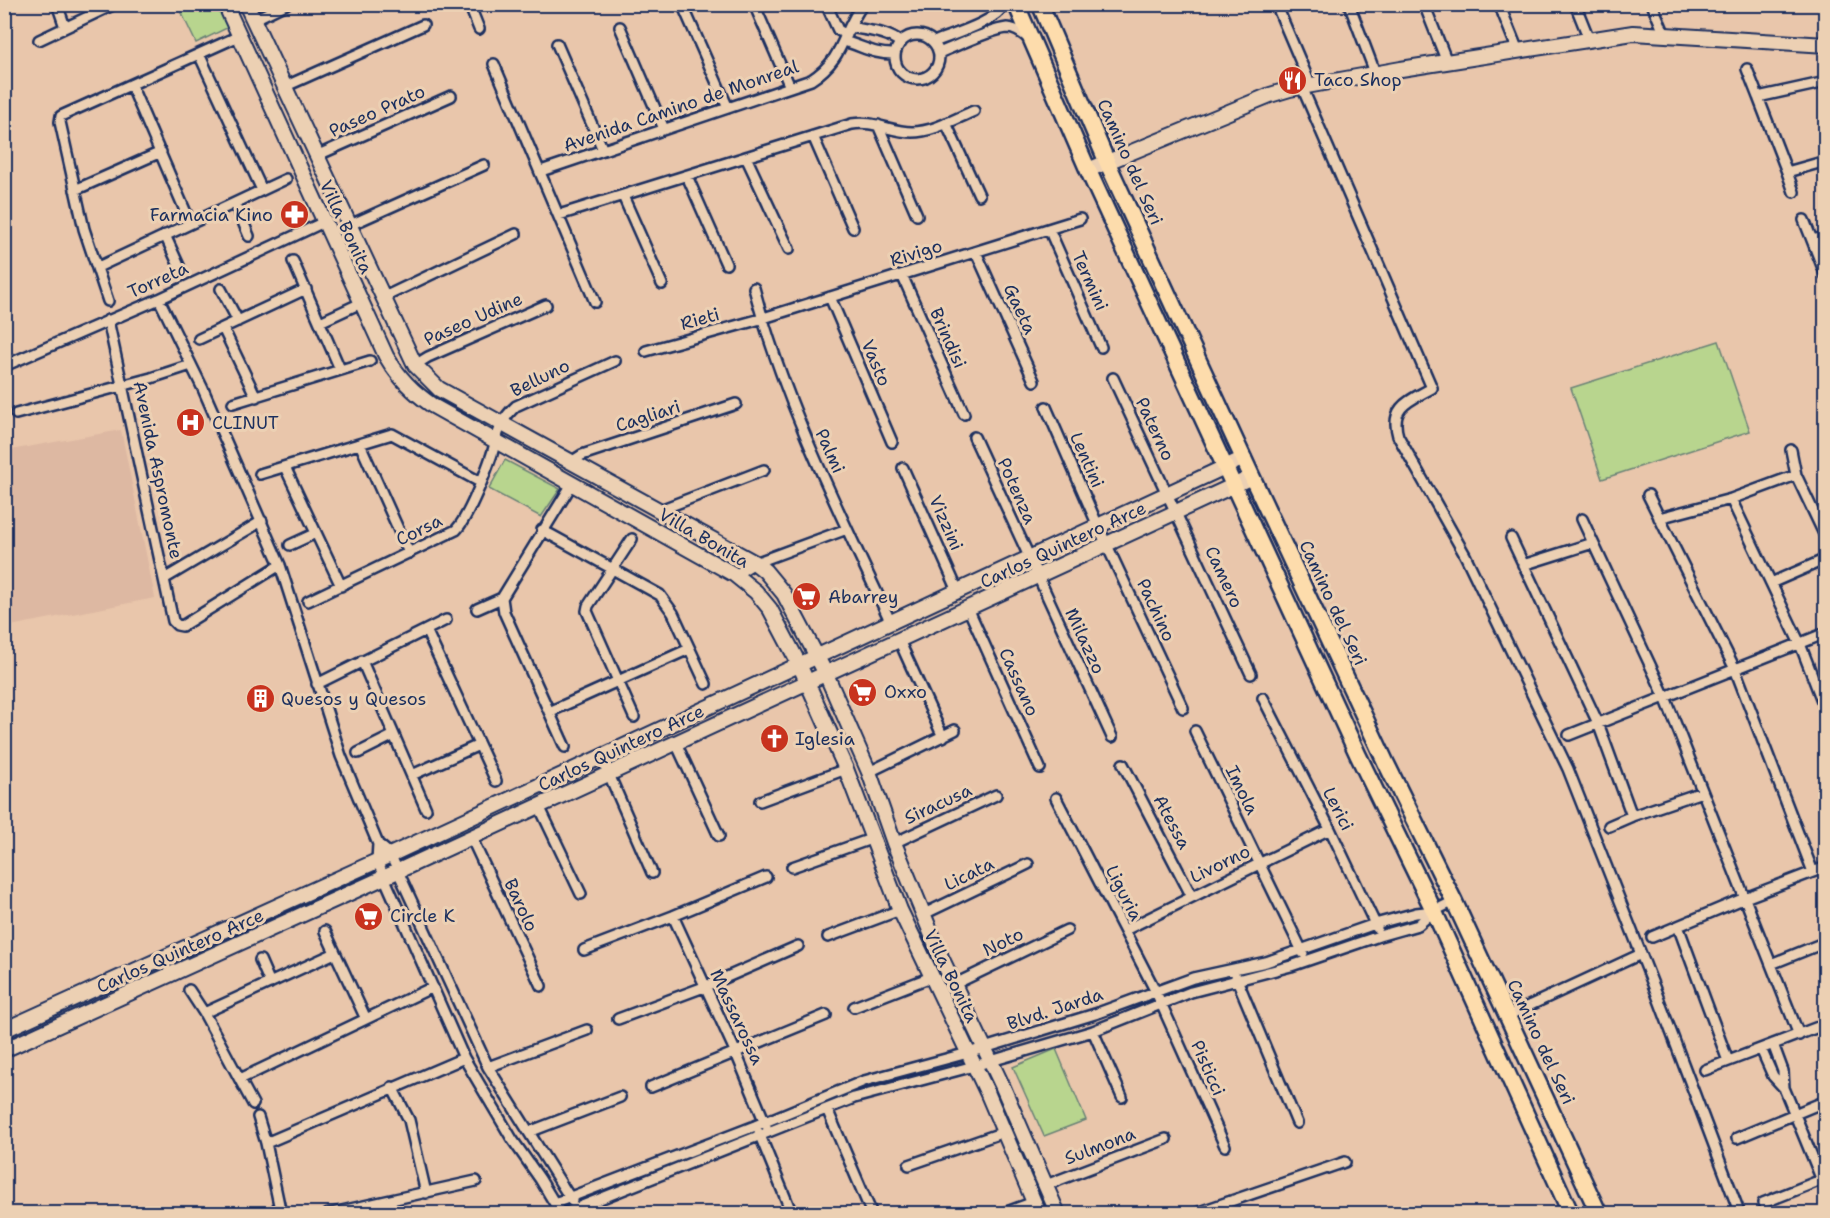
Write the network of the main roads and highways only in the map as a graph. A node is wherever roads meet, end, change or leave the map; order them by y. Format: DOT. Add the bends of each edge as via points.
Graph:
graph roads {
  1 [pos="1016,4"];
  2 [pos="1040,4"];
  3 [pos="1358,755"];
  4 [pos="1386,763"];
  5 [pos="1571,1214"];
  6 [pos="1599,1214"];
  1 -- 3 [label="main road" via="1088,170"];
  2 -- 4 [label="main road, Camino del Seri" via="1107,162"];
  3 -- 4 [label="main road"];
  3 -- 5 [label="main road" via="1434,911"];
  4 -- 6 [label="main road, Camino del Seri"];
}
